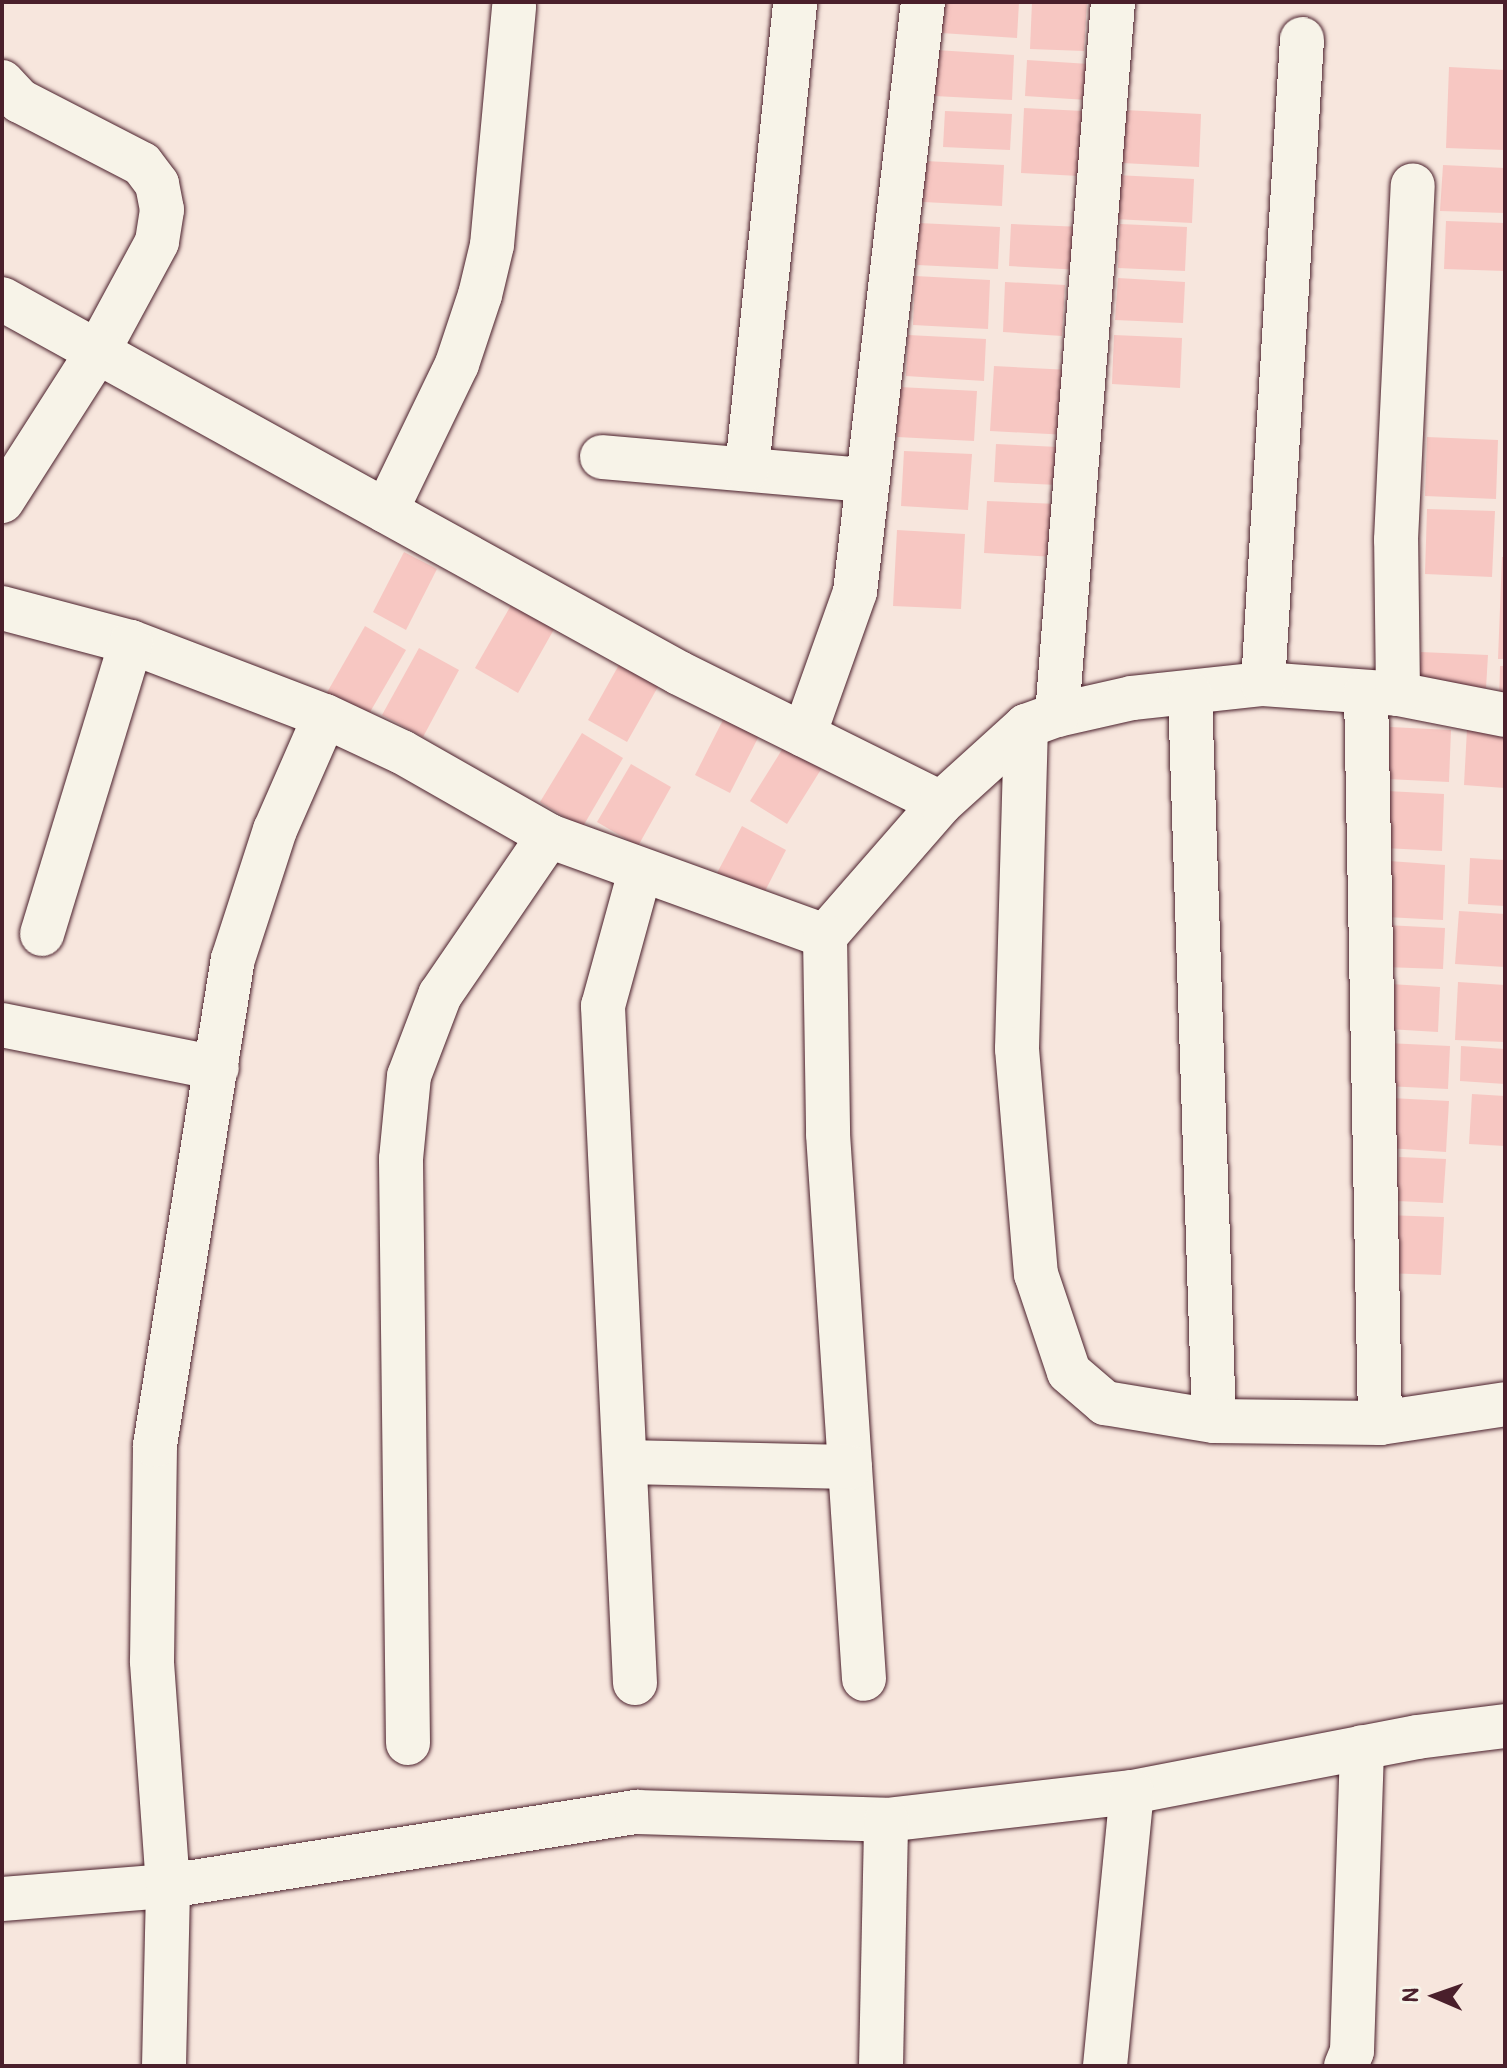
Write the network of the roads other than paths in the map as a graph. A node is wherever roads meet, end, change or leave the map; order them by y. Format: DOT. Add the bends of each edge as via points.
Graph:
graph roads {
  1 [pos="795,2"];
  2 [pos="923,2"];
  3 [pos="1113,2"];
  4 [pos="514,7"];
  5 [pos="1302,39"];
  6 [pos="2,82"];
  7 [pos="1413,185"];
  8 [pos="2,299"];
  9 [pos="98,351"];
  10 [pos="602,457"];
  11 [pos="747,469"];
  12 [pos="867,480"];
  13 [pos="2,501"];
  14 [pos="386,511"];
  15 [pos="2,608"];
  16 [pos="131,642"];
  17 [pos="1263,684"];
  18 [pos="1382,693"];
  19 [pos="1190,694"];
  20 [pos="1505,715"];
  21 [pos="325,716"];
  22 [pos="1042,720"];
  23 [pos="804,735"];
  24 [pos="941,803"];
  25 [pos="549,836"];
  26 [pos="640,872"];
  27 [pos="42,934"];
  28 [pos="825,936"];
  29 [pos="2,1025"];
  30 [pos="217,1068"];
  31 [pos="1505,1404"];
  32 [pos="1214,1421"];
  33 [pos="1380,1423"];
  34 [pos="625,1462"];
  35 [pos="850,1467"];
  36 [pos="864,1679"];
  37 [pos="635,1683"];
  38 [pos="1505,1726"];
  39 [pos="408,1743"];
  40 [pos="1362,1747"];
  41 [pos="1132,1792"];
  42 [pos="886,1820"];
  43 [pos="168,1886"];
  44 [pos="2,1899"];
  45 [pos="164,2066"];
  46 [pos="881,2066"];
  47 [pos="1105,2066"];
  48 [pos="1346,2066"];
  1 -- 11 [label="street"];
  2 -- 12 [label="street"];
  3 -- 22 [label="street"];
  4 -- 14 [label="street" via="492,245 480,295 457,364"];
  5 -- 17 [label="street"];
  6 -- 9 [label="street" via="20,101 142,164 157,184 162,210 157,242"];
  7 -- 18 [label="street" via="1396,540"];
  8 -- 9 [label="street"];
  9 -- 13 [label="street"];
  9 -- 14 [label="street"];
  10 -- 11 [label="street"];
  11 -- 12 [label="street"];
  12 -- 23 [label="street" via="855,592"];
  14 -- 23 [label="street" via="679,673"];
  15 -- 16 [label="street"];
  16 -- 21 [label="street"];
  16 -- 27 [label="street"];
  17 -- 18 [label="street"];
  17 -- 19 [label="street"];
  18 -- 20 [label="street"];
  18 -- 33 [label="street"];
  19 -- 22 [label="street" via="1132,698"];
  19 -- 32 [label="street"];
  21 -- 25 [label="street" via="402,752"];
  21 -- 30 [label="street" via="275,830 233,959"];
  22 -- 24 [label="street"];
  22 -- 32 [label="street" via="1017,1049 1036,1274 1069,1372 1105,1403"];
  23 -- 24 [label="street"];
  24 -- 28 [label="street"];
  25 -- 26 [label="street"];
  25 -- 39 [label="street" via="440,995 409,1076 401,1159"];
  26 -- 28 [label="street"];
  26 -- 34 [label="street" via="603,1006"];
  28 -- 35 [label="street" via="828,1134"];
  29 -- 30 [label="street"];
  30 -- 43 [label="street" via="155,1445 152,1661"];
  31 -- 33 [label="street"];
  32 -- 33 [label="street"];
  34 -- 35 [label="street"];
  34 -- 37 [label="street"];
  35 -- 36 [label="street"];
  38 -- 40 [label="street"];
  40 -- 41 [label="street"];
  40 -- 48 [label="street" via="1352,2051"];
  41 -- 42 [label="street"];
  41 -- 47 [label="street"];
  42 -- 43 [label="street" via="637,1812"];
  42 -- 46 [label="street"];
  43 -- 44 [label="street"];
  43 -- 45 [label="street"];
}
